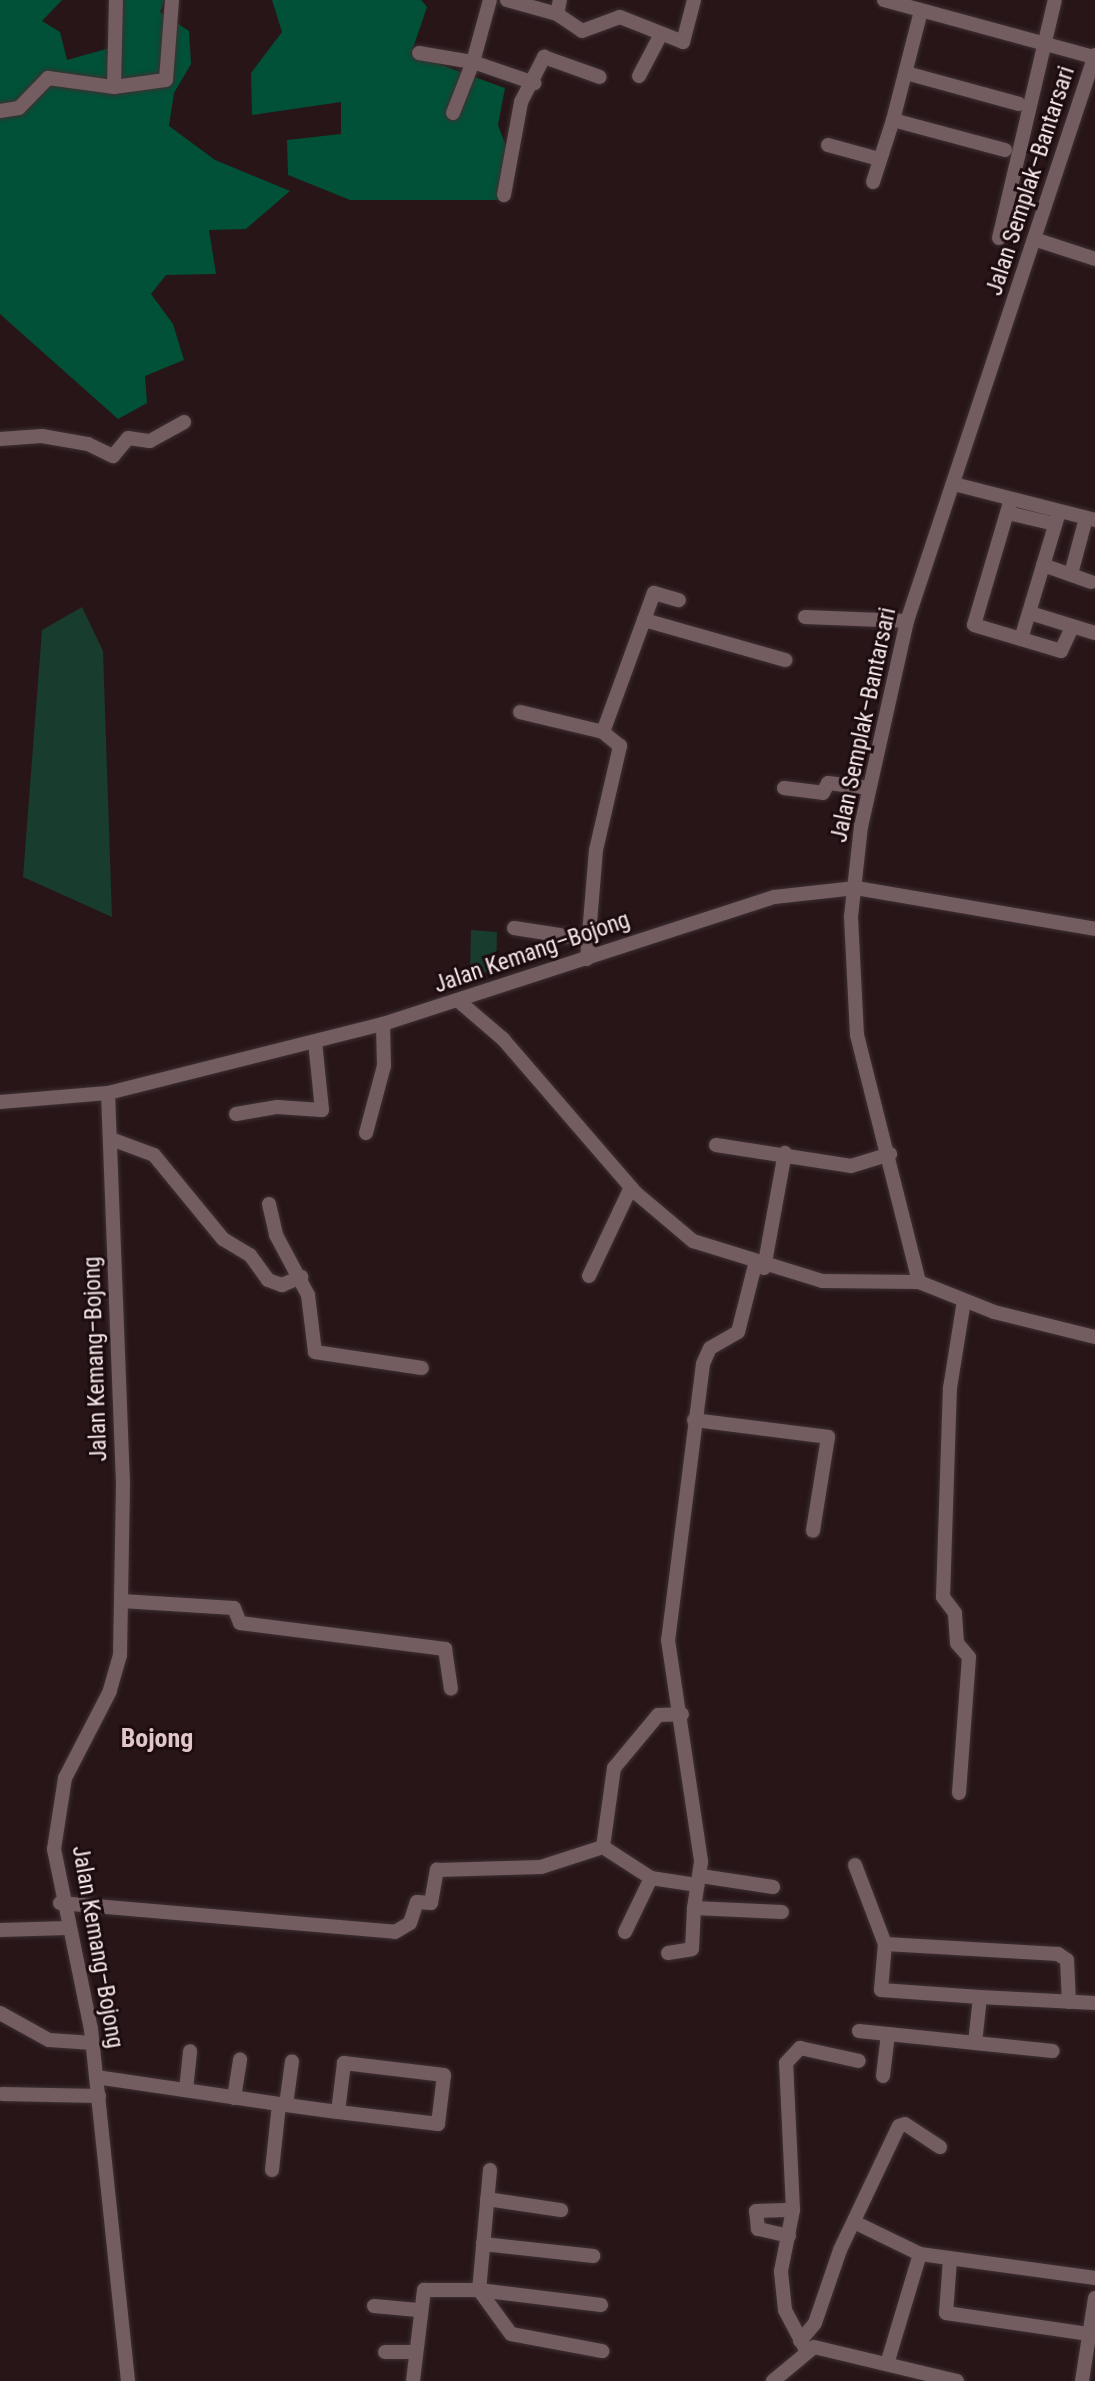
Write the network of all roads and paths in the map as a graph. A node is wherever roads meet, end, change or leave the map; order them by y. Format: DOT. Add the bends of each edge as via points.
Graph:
graph roads {
  1 [pos="116,0"];
  2 [pos="172,0"];
  3 [pos="490,0"];
  4 [pos="507,0"];
  5 [pos="694,0"];
  6 [pos="884,0"];
  7 [pos="1055,0"];
  8 [pos="559,7"];
  9 [pos="921,10"];
  10 [pos="660,36"];
  11 [pos="1044,44"];
  12 [pos="419,53"];
  13 [pos="1095,56"];
  14 [pos="473,62"];
  15 [pos="906,73"];
  16 [pos="639,76"];
  17 [pos="600,77"];
  18 [pos="534,83"];
  19 [pos="114,87"];
  20 [pos="1019,104"];
  21 [pos="0,111"];
  22 [pos="453,113"];
  23 [pos="893,120"];
  24 [pos="828,145"];
  25 [pos="1005,150"];
  26 [pos="878,159"];
  27 [pos="873,181"];
  28 [pos="504,195"];
  29 [pos="999,238"];
  30 [pos="1037,240"];
  31 [pos="1095,259"];
  32 [pos="184,422"];
  33 [pos="0,439"];
  34 [pos="954,484"];
  35 [pos="1009,506"];
  36 [pos="1057,518"];
  37 [pos="1091,519"];
  38 [pos="1043,565"];
  39 [pos="1071,574"];
  40 [pos="1091,582"];
  41 [pos="679,600"];
  42 [pos="1030,613"];
  43 [pos="805,617"];
  44 [pos="644,620"];
  45 [pos="907,621"];
  46 [pos="1072,627"];
  47 [pos="1095,633"];
  48 [pos="1021,639"];
  49 [pos="785,660"];
  50 [pos="520,712"];
  51 [pos="603,732"];
  52 [pos="784,788"];
  53 [pos="869,788"];
  54 [pos="856,888"];
  55 [pos="514,928"];
  56 [pos="1095,929"];
  57 [pos="585,939"];
  58 [pos="587,958"];
  59 [pos="461,1003"];
  60 [pos="383,1024"];
  61 [pos="315,1041"];
  62 [pos="108,1093"];
  63 [pos="0,1102"];
  64 [pos="236,1114"];
  65 [pos="366,1133"];
  66 [pos="111,1139"];
  67 [pos="716,1145"];
  68 [pos="785,1153"];
  69 [pos="890,1153"];
  70 [pos="631,1188"];
  71 [pos="269,1204"];
  72 [pos="759,1267"];
  73 [pos="589,1276"];
  74 [pos="301,1278"];
  75 [pos="919,1282"];
  76 [pos="964,1301"];
  77 [pos="1095,1337"];
  78 [pos="422,1368"];
  79 [pos="694,1420"];
  80 [pos="813,1531"];
  81 [pos="121,1601"];
  82 [pos="451,1689"];
  83 [pos="681,1714"];
  84 [pos="959,1793"];
  85 [pos="603,1847"];
  86 [pos="855,1865"];
  87 [pos="651,1878"];
  88 [pos="699,1881"];
  89 [pos="773,1887"];
  90 [pos="60,1903"];
  91 [pos="694,1908"];
  92 [pos="782,1912"];
  93 [pos="68,1928"];
  94 [pos="0,1930"];
  95 [pos="625,1932"];
  96 [pos="885,1944"];
  97 [pos="668,1953"];
  98 [pos="980,1997"];
  99 [pos="1069,2002"];
  100 [pos="1095,2003"];
  101 [pos="0,2013"];
  102 [pos="859,2031"];
  103 [pos="888,2034"];
  104 [pos="93,2043"];
  105 [pos="975,2043"];
  106 [pos="190,2051"];
  107 [pos="1053,2052"];
  108 [pos="240,2059"];
  109 [pos="292,2061"];
  110 [pos="859,2061"];
  111 [pos="883,2076"];
  112 [pos="96,2077"];
  113 [pos="186,2090"];
  114 [pos="2,2094"];
  115 [pos="99,2096"];
  116 [pos="234,2098"];
  117 [pos="282,2105"];
  118 [pos="338,2112"];
  119 [pos="940,2147"];
  120 [pos="272,2170"];
  121 [pos="490,2170"];
  122 [pos="487,2199"];
  123 [pos="561,2210"];
  124 [pos="793,2210"];
  125 [pos="854,2222"];
  126 [pos="789,2236"];
  127 [pos="483,2244"];
  128 [pos="920,2254"];
  129 [pos="593,2256"];
  130 [pos="950,2259"];
  131 [pos="1095,2278"];
  132 [pos="479,2290"];
  133 [pos="1095,2298"];
  134 [pos="601,2305"];
  135 [pos="374,2306"];
  136 [pos="418,2309"];
  137 [pos="1089,2334"];
  138 [pos="803,2345"];
  139 [pos="602,2351"];
  140 [pos="385,2352"];
  141 [pos="413,2352"];
  142 [pos="887,2364"];
  143 [pos="128,2381"];
  144 [pos="413,2381"];
  145 [pos="773,2381"];
  146 [pos="957,2381"];
  147 [pos="1082,2381"];
  1 -- 19 [label="street"];
  2 -- 19 [label="street" via="166,80"];
  3 -- 14 [label="street"];
  4 -- 8 [label="street"];
  5 -- 10 [label="street" via="684,41"];
  6 -- 9 [label="street"];
  7 -- 11 [label="street"];
  8 -- 10 [label="street" via="582,31 620,17"];
  9 -- 11 [label="street"];
  9 -- 15 [label="street"];
  10 -- 16 [label="street"];
  11 -- 13 [label="street"];
  11 -- 29 [label="street"];
  12 -- 14 [label="street"];
  13 -- 30 [label="street, Jalan Semplak–Bantarsari"];
  14 -- 18 [label="street"];
  14 -- 22 [label="street"];
  15 -- 20 [label="street"];
  15 -- 23 [label="street"];
  17 -- 18 [label="street" via="546,56"];
  18 -- 28 [label="street" via="521,102"];
  19 -- 21 [label="street" via="48,78 19,108"];
  23 -- 25 [label="street"];
  23 -- 26 [label="street"];
  24 -- 26 [label="street"];
  26 -- 27 [label="street"];
  30 -- 31 [label="street"];
  30 -- 34 [label="street, Jalan Semplak–Bantarsari"];
  32 -- 33 [label="street" via="150,441 128,439 113,456 88,444 42,436"];
  34 -- 35 [label="street"];
  34 -- 45 [label="street, Jalan Semplak–Bantarsari"];
  35 -- 36 [label="street"];
  35 -- 48 [label="street" via="973,622"];
  36 -- 37 [label="street"];
  36 -- 38 [label="street"];
  37 -- 39 [label="street"];
  38 -- 39 [label="street"];
  38 -- 42 [label="street"];
  39 -- 40 [label="street"];
  41 -- 44 [label="street" via="654,593"];
  42 -- 46 [label="street"];
  42 -- 48 [label="street"];
  43 -- 45 [label="street"];
  44 -- 49 [label="street"];
  44 -- 51 [label="street"];
  45 -- 53 [label="street, Jalan Semplak–Bantarsari"];
  46 -- 47 [label="street"];
  46 -- 48 [label="street" via="1064,651"];
  50 -- 51 [label="street"];
  51 -- 57 [label="street" via="620,747 596,850"];
  52 -- 53 [label="street" via="823,793 828,783"];
  53 -- 54 [label="street, Jalan Semplak–Bantarsari"];
  54 -- 56 [label="street, Jalan Kemang–Bojong"];
  54 -- 58 [label="street, Jalan Kemang–Bojong" via="774,897"];
  54 -- 69 [label="street, Jalan Semplak–Bantarsari" via="851,917 858,1035"];
  55 -- 57 [label="street"];
  57 -- 58 [label="street"];
  58 -- 59 [label="street, Jalan Kemang–Bojong"];
  59 -- 60 [label="street, Jalan Kemang–Bojong"];
  59 -- 70 [label="street" via="503,1039"];
  60 -- 61 [label="street, Jalan Kemang–Bojong"];
  60 -- 65 [label="street" via="384,1066"];
  61 -- 62 [label="street, Jalan Kemang–Bojong"];
  61 -- 64 [label="street" via="322,1110 277,1107"];
  62 -- 63 [label="street"];
  62 -- 66 [label="street, Jalan Kemang–Bojong"];
  66 -- 74 [label="street" via="154,1154 223,1239 250,1255 268,1280 282,1285"];
  66 -- 81 [label="street, Jalan Kemang–Bojong"];
  67 -- 68 [label="street"];
  68 -- 69 [label="street" via="851,1166"];
  68 -- 72 [label="street"];
  69 -- 75 [label="street, Jalan Semplak–Bantarsari"];
  70 -- 72 [label="street" via="693,1241"];
  70 -- 73 [label="street"];
  71 -- 74 [label="street" via="288,1265"];
  72 -- 75 [label="street" via="845,1285"];
  72 -- 79 [label="street" via="738,1332 705,1357"];
  74 -- 78 [label="street" via="315,1352"];
  75 -- 76 [label="street"];
  76 -- 77 [label="street"];
  76 -- 84 [label="street" via="950,1388 943,1597 955,1613 957,1643 969,1657"];
  79 -- 80 [label="street" via="828,1437"];
  79 -- 83 [label="street" via="668,1634"];
  81 -- 82 [label="street" via="234,1608 240,1623 444,1649"];
  81 -- 90 [label="street, Jalan Kemang–Bojong" via="116,1675 72,1760 58,1808 54,1849"];
  83 -- 85 [label="street" via="658,1715 614,1768"];
  83 -- 88 [label="street"];
  85 -- 87 [label="street"];
  85 -- 90 [label="street" via="541,1867 438,1870 431,1903 417,1902 410,1923 395,1932"];
  86 -- 96 [label="street"];
  87 -- 88 [label="street"];
  87 -- 95 [label="street"];
  88 -- 89 [label="street"];
  88 -- 91 [label="street"];
  90 -- 93 [label="street, Jalan Kemang–Bojong"];
  91 -- 92 [label="street"];
  91 -- 97 [label="street" via="692,1949"];
  93 -- 94 [label="street"];
  93 -- 104 [label="street, Jalan Kemang–Bojong"];
  96 -- 98 [label="street" via="881,1990"];
  96 -- 99 [label="street" via="1058,1954 1067,1960"];
  98 -- 99 [label="street"];
  98 -- 105 [label="street"];
  99 -- 100 [label="street"];
  101 -- 104 [label="street" via="49,2040"];
  102 -- 103 [label="street"];
  103 -- 105 [label="street"];
  103 -- 111 [label="street"];
  104 -- 112 [label="street, Jalan Kemang–Bojong"];
  105 -- 107 [label="street"];
  106 -- 113 [label="street"];
  108 -- 116 [label="street"];
  109 -- 117 [label="street"];
  110 -- 124 [label="street" via="800,2048 789,2055 785,2123"];
  112 -- 113 [label="street"];
  112 -- 115 [label="street, Jalan Kemang–Bojong"];
  113 -- 116 [label="street"];
  114 -- 115 [label="street"];
  115 -- 143 [label="street, Jalan Kemang–Bojong"];
  116 -- 117 [label="street"];
  117 -- 118 [label="street"];
  117 -- 120 [label="street"];
  118 -- 118 [label="street" via="344,2063 444,2075 438,2124"];
  119 -- 125 [label="street" via="905,2124 899,2126"];
  121 -- 122 [label="street"];
  122 -- 123 [label="street"];
  122 -- 127 [label="street"];
  124 -- 126 [label="street"];
  124 -- 126 [label="street" via="757,2211 758,2230"];
  125 -- 128 [label="street"];
  125 -- 138 [label="street"];
  126 -- 138 [label="street" via="781,2268 784,2304"];
  127 -- 129 [label="street"];
  127 -- 132 [label="street"];
  128 -- 130 [label="street"];
  128 -- 142 [label="street"];
  130 -- 131 [label="street"];
  130 -- 137 [label="street" via="946,2313"];
  132 -- 134 [label="street"];
  132 -- 136 [label="street" via="429,2288"];
  132 -- 139 [label="street" via="511,2334"];
  133 -- 137 [label="street"];
  135 -- 136 [label="street"];
  136 -- 141 [label="street"];
  137 -- 147 [label="street"];
  138 -- 142 [label="street"];
  138 -- 145 [label="street"];
  140 -- 141 [label="street"];
  141 -- 144 [label="street"];
  142 -- 146 [label="street"];
}
